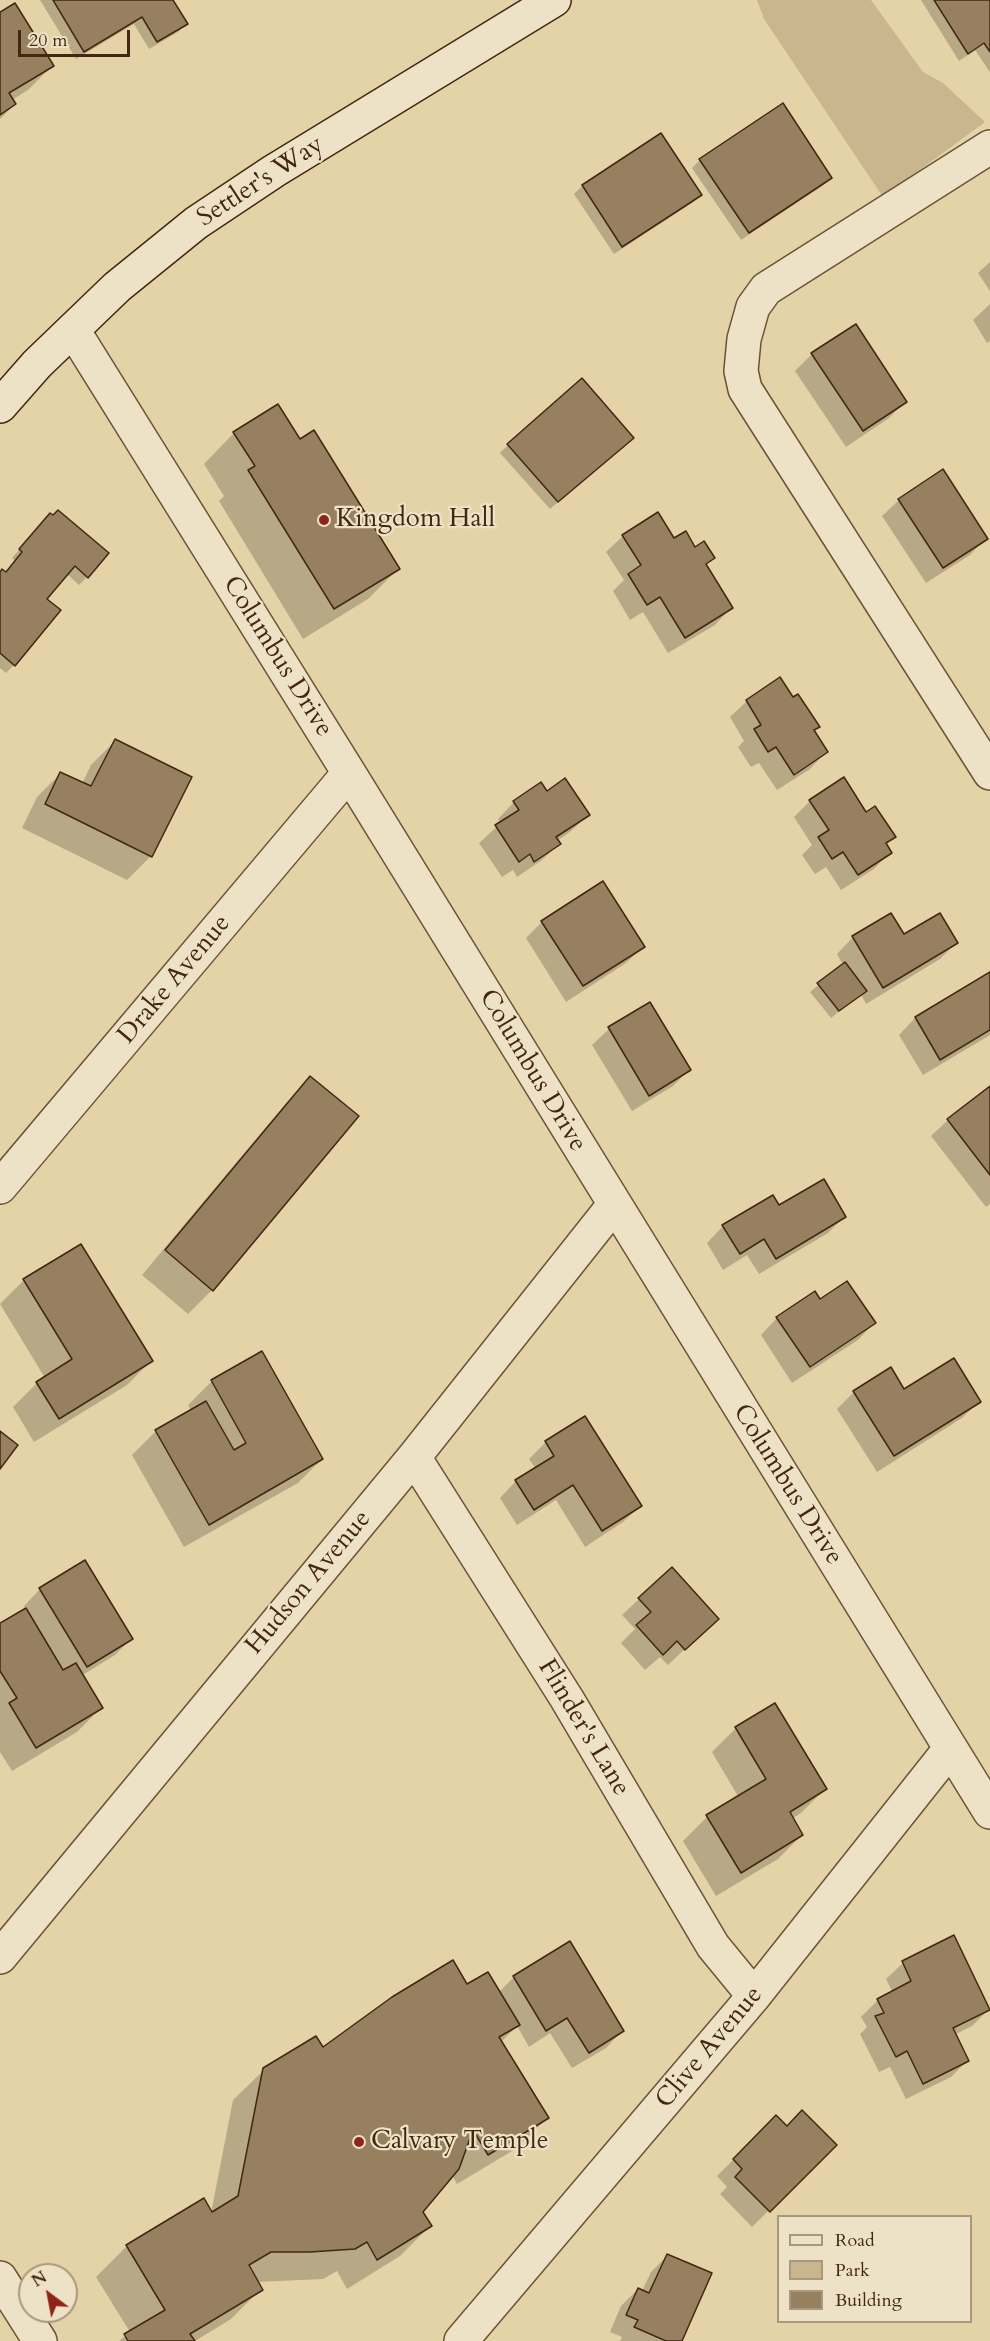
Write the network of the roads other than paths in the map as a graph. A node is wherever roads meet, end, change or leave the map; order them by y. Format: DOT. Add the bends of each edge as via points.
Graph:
graph roads {
  1 [pos="555,0"];
  2 [pos="990,147"];
  3 [pos="73,330"];
  4 [pos="0,406"];
  5 [pos="349,773"];
  6 [pos="990,773"];
  7 [pos="0,1187"];
  8 [pos="614,1205"];
  9 [pos="414,1457"];
  10 [pos="950,1749"];
  11 [pos="990,1812"];
  12 [pos="0,1957"];
  13 [pos="754,1996"];
  14 [pos="0,2278"];
  15 [pos="40,2341"];
  16 [pos="461,2341"];
  1 -- 3 [label="street, Settler's Way" via="274,171 196,223 117,287"];
  2 -- 6 [label="street" via="766,289 753,307 741,371 745,389"];
  3 -- 4 [label="street, Settler's Way"];
  3 -- 5 [label="street, Columbus Drive"];
  5 -- 7 [label="street, Drake Avenue"];
  5 -- 8 [label="street, Columbus Drive"];
  8 -- 9 [label="street, Hudson Avenue"];
  8 -- 10 [label="street, Columbus Drive"];
  9 -- 12 [label="street, Hudson Avenue"];
  9 -- 13 [label="street, Flinder's Lane" via="567,1699 713,1946"];
  10 -- 11 [label="street, Columbus Drive"];
  10 -- 13 [label="street, Clive Avenue"];
  13 -- 16 [label="street, Clive Avenue"];
  14 -- 15 [label="street"];
}
